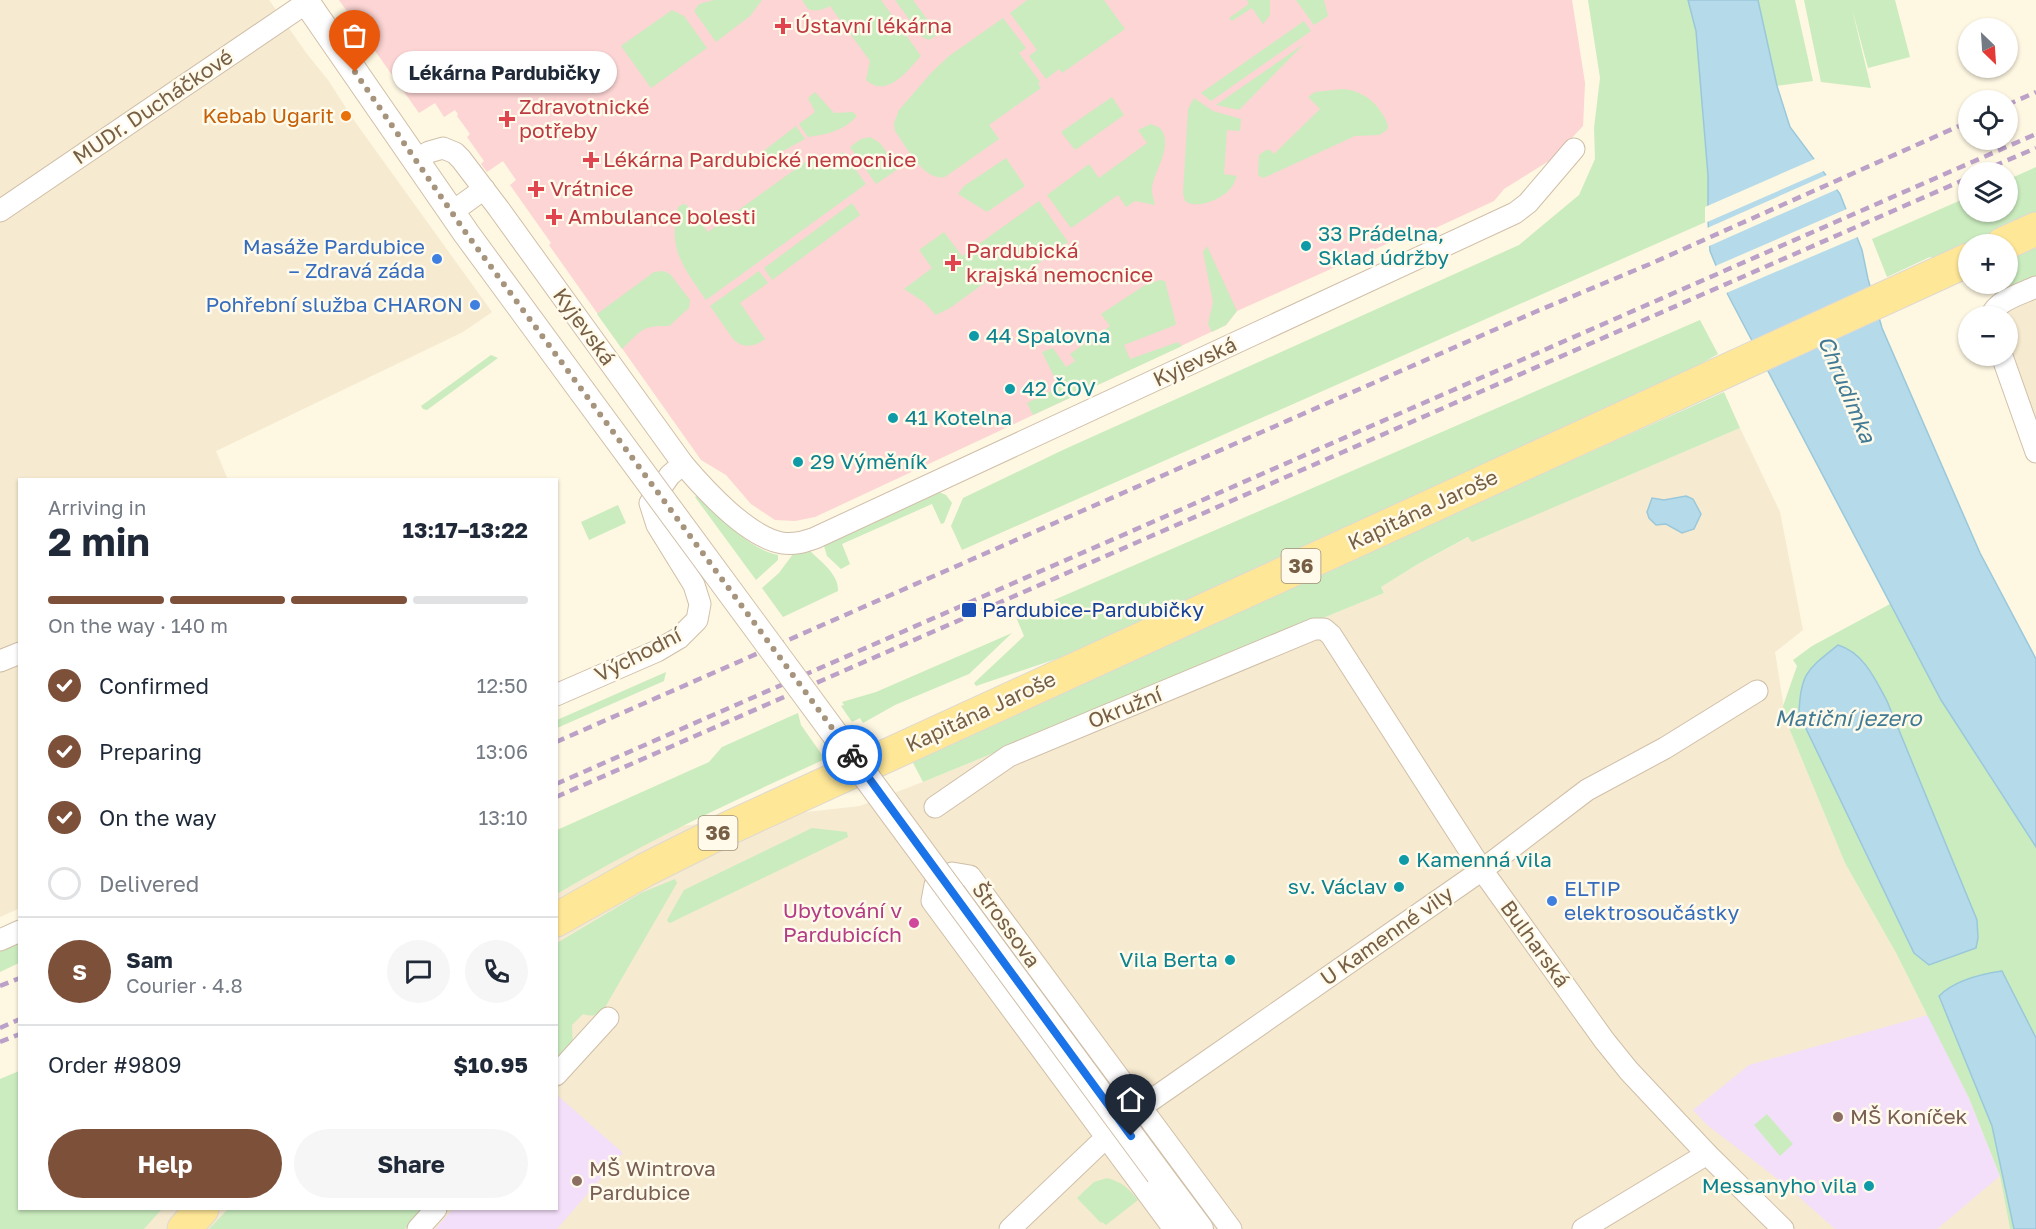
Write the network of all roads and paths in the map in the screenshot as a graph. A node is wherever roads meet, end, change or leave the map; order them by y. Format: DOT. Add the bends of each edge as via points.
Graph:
graph roads {
  1 [pos="305,1"];
  2 [pos="1574,149"];
  3 [pos="416,160"];
  4 [pos="484,189"];
  5 [pos="0,211"];
  6 [pos="452,212"];
  7 [pos="2036,230"];
  8 [pos="2018,238"];
  9 [pos="1958,265"];
  10 [pos="2036,287"];
  11 [pos="1998,306"];
  12 [pos="2006,366"];
  13 [pos="2036,452"];
  14 [pos="683,464"];
  15 [pos="1324,629"];
  16 [pos="18,654"];
  17 [pos="0,661"];
  18 [pos="1757,691"];
  19 [pos="558,694"];
  20 [pos="935,807"];
  21 [pos="1482,870"];
  22 [pos="558,919"];
  23 [pos="18,932"];
  24 [pos="0,940"];
  25 [pos="608,1018"];
  26 [pos="558,1073"];
  27 [pos="1140,1108"];
  28 [pos="1105,1138"];
  29 [pos="1707,1154"];
  30 [pos="201,1210"];
  31 [pos="435,1210"];
  32 [pos="184,1229"];
  33 [pos="418,1229"];
  34 [pos="1010,1229"];
  35 [pos="1174,1229"];
  36 [pos="1200,1229"];
  37 [pos="1231,1229"];
  38 [pos="1583,1229"];
  39 [pos="1783,1229"];
  1 -- 3 [label="street, Kyjevská"];
  1 -- 5 [label="street, MUDr. Ducháčkové"];
  2 -- 14 [label="street, Kyjevská" via="1515,213 794,544 772,540 746,525"];
  3 -- 4 [label="street, Kyjevská" via="436,149 449,149"];
  3 -- 6 [label="street, Kyjevská"];
  4 -- 6 [label="street"];
  4 -- 14 [label="street, Kyjevská"];
  6 -- 36 [label="street, Kyjevská, bridge"];
  7 -- 8 [label="main road"];
  9 -- 22 [label="main road, Kapitána Jaroše / 36" via="740,823"];
  10 -- 11 [label="street"];
  12 -- 13 [label="street"];
  14 -- 19 [label="street, Východní" via="650,503 657,525 694,585 700,604 697,620 679,638 657,651"];
  15 -- 20 [label="street, Okružní" via="1314,629 1009,756"];
  15 -- 21 [label="street, Bulharská"];
  16 -- 17 [label="street"];
  18 -- 21 [label="street, U Kamenné vily" via="1587,790"];
  21 -- 27 [label="street, U Kamenné vily"];
  21 -- 29 [label="street, Bulharská" via="1604,1040"];
  23 -- 24 [label="street"];
  25 -- 26 [label="street"];
  27 -- 28 [label="street, U Kamenné vily"];
  27 -- 28 [label="street, Štrossova" via="970,876 952,873 935,885 932,901"];
  27 -- 37 [label="street, Štrossova"];
  28 -- 34 [label="street, U Kamenné vily"];
  28 -- 35 [label="street, Štrossova"];
  29 -- 38 [label="street"];
  29 -- 39 [label="street, Bulharská"];
  30 -- 32 [label="main road"];
  31 -- 33 [label="street"];
}
